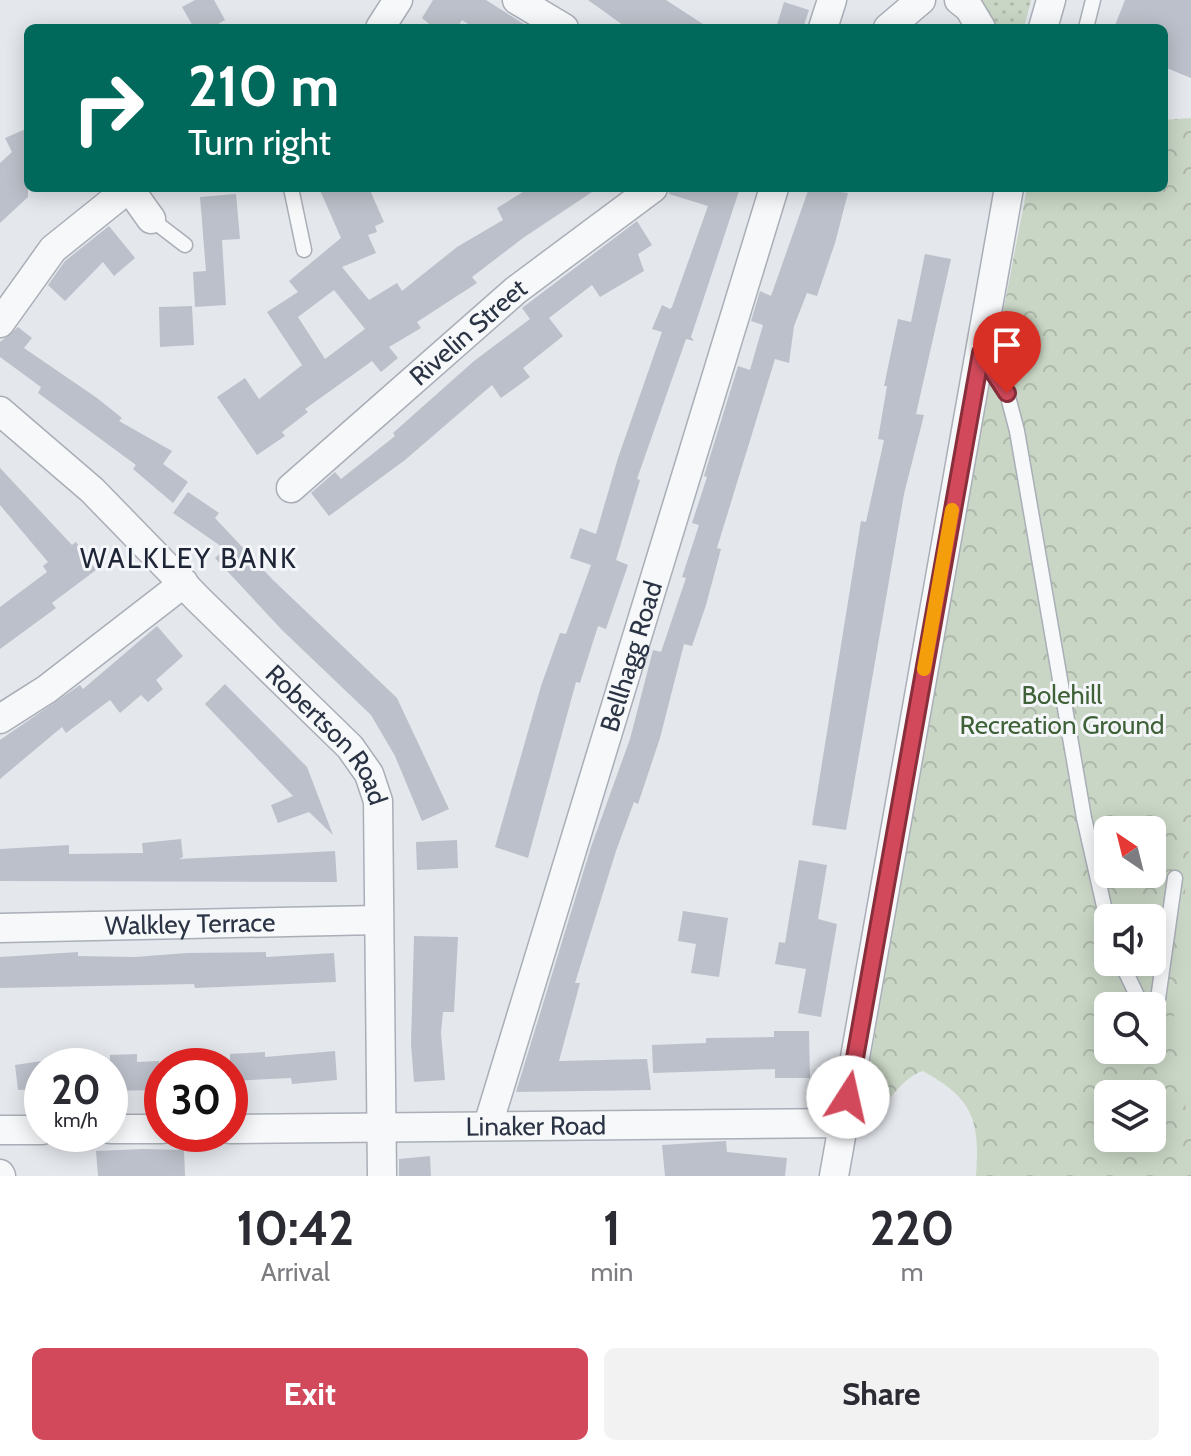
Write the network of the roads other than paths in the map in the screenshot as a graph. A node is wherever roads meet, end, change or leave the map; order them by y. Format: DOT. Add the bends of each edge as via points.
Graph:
graph roads {
  1 [pos="398,0"];
  2 [pos="517,0"];
  3 [pos="832,0"];
  4 [pos="921,0"];
  5 [pos="959,0"];
  6 [pos="1051,0"];
  7 [pos="1093,0"];
  8 [pos="383,24"];
  9 [pos="557,24"];
  10 [pos="824,24"];
  11 [pos="893,24"];
  12 [pos="979,24"];
  13 [pos="1044,24"];
  14 [pos="1087,24"];
  15 [pos="124,192"];
  16 [pos="132,192"];
  17 [pos="292,192"];
  18 [pos="648,192"];
  19 [pos="773,192"];
  20 [pos="1008,192"];
  21 [pos="151,219"];
  22 [pos="185,245"];
  23 [pos="304,250"];
  24 [pos="0,323"];
  25 [pos="981,353"];
  26 [pos="0,411"];
  27 [pos="291,488"];
  28 [pos="184,583"];
  29 [pos="0,719"];
  30 [pos="1175,878"];
  31 [pos="1103,904"];
  32 [pos="378,920"];
  33 [pos="0,928"];
  34 [pos="1159,992"];
  35 [pos="843,1123"];
  36 [pos="488,1125"];
  37 [pos="381,1128"];
  38 [pos="248,1129"];
  39 [pos="0,1130"];
  40 [pos="24,1130"];
  41 [pos="382,1176"];
  42 [pos="834,1176"];
  1 -- 8 [label="street"];
  2 -- 9 [label="street"];
  3 -- 10 [label="street"];
  4 -- 11 [label="street"];
  5 -- 12 [label="street"];
  6 -- 13 [label="street"];
  7 -- 14 [label="lane"];
  15 -- 24 [label="street" via="53,249"];
  16 -- 21 [label="street"];
  17 -- 23 [label="lane"];
  18 -- 27 [label="street, Rivelin Street" via="516,290"];
  19 -- 36 [label="street, Bellhagg Road"];
  20 -- 25 [label="street"];
  21 -- 22 [label="lane"];
  25 -- 31 [label="lane" via="1007,393 1017,431"];
  25 -- 35 [label="street"];
  26 -- 28 [label="street, Robertson Road" via="92,490"];
  28 -- 29 [label="street"];
  28 -- 32 [label="street, Robertson Road" via="350,747 369,774 378,801"];
  30 -- 34 [label="lane"];
  32 -- 33 [label="street, Walkley Terrace"];
  32 -- 37 [label="street, Robertson Road"];
  35 -- 36 [label="street, Linaker Road"];
  35 -- 42 [label="street"];
  36 -- 37 [label="street, Linaker Road"];
  37 -- 38 [label="street, Linaker Road"];
  37 -- 41 [label="street, Robertson Road"];
  39 -- 40 [label="street"];
}
